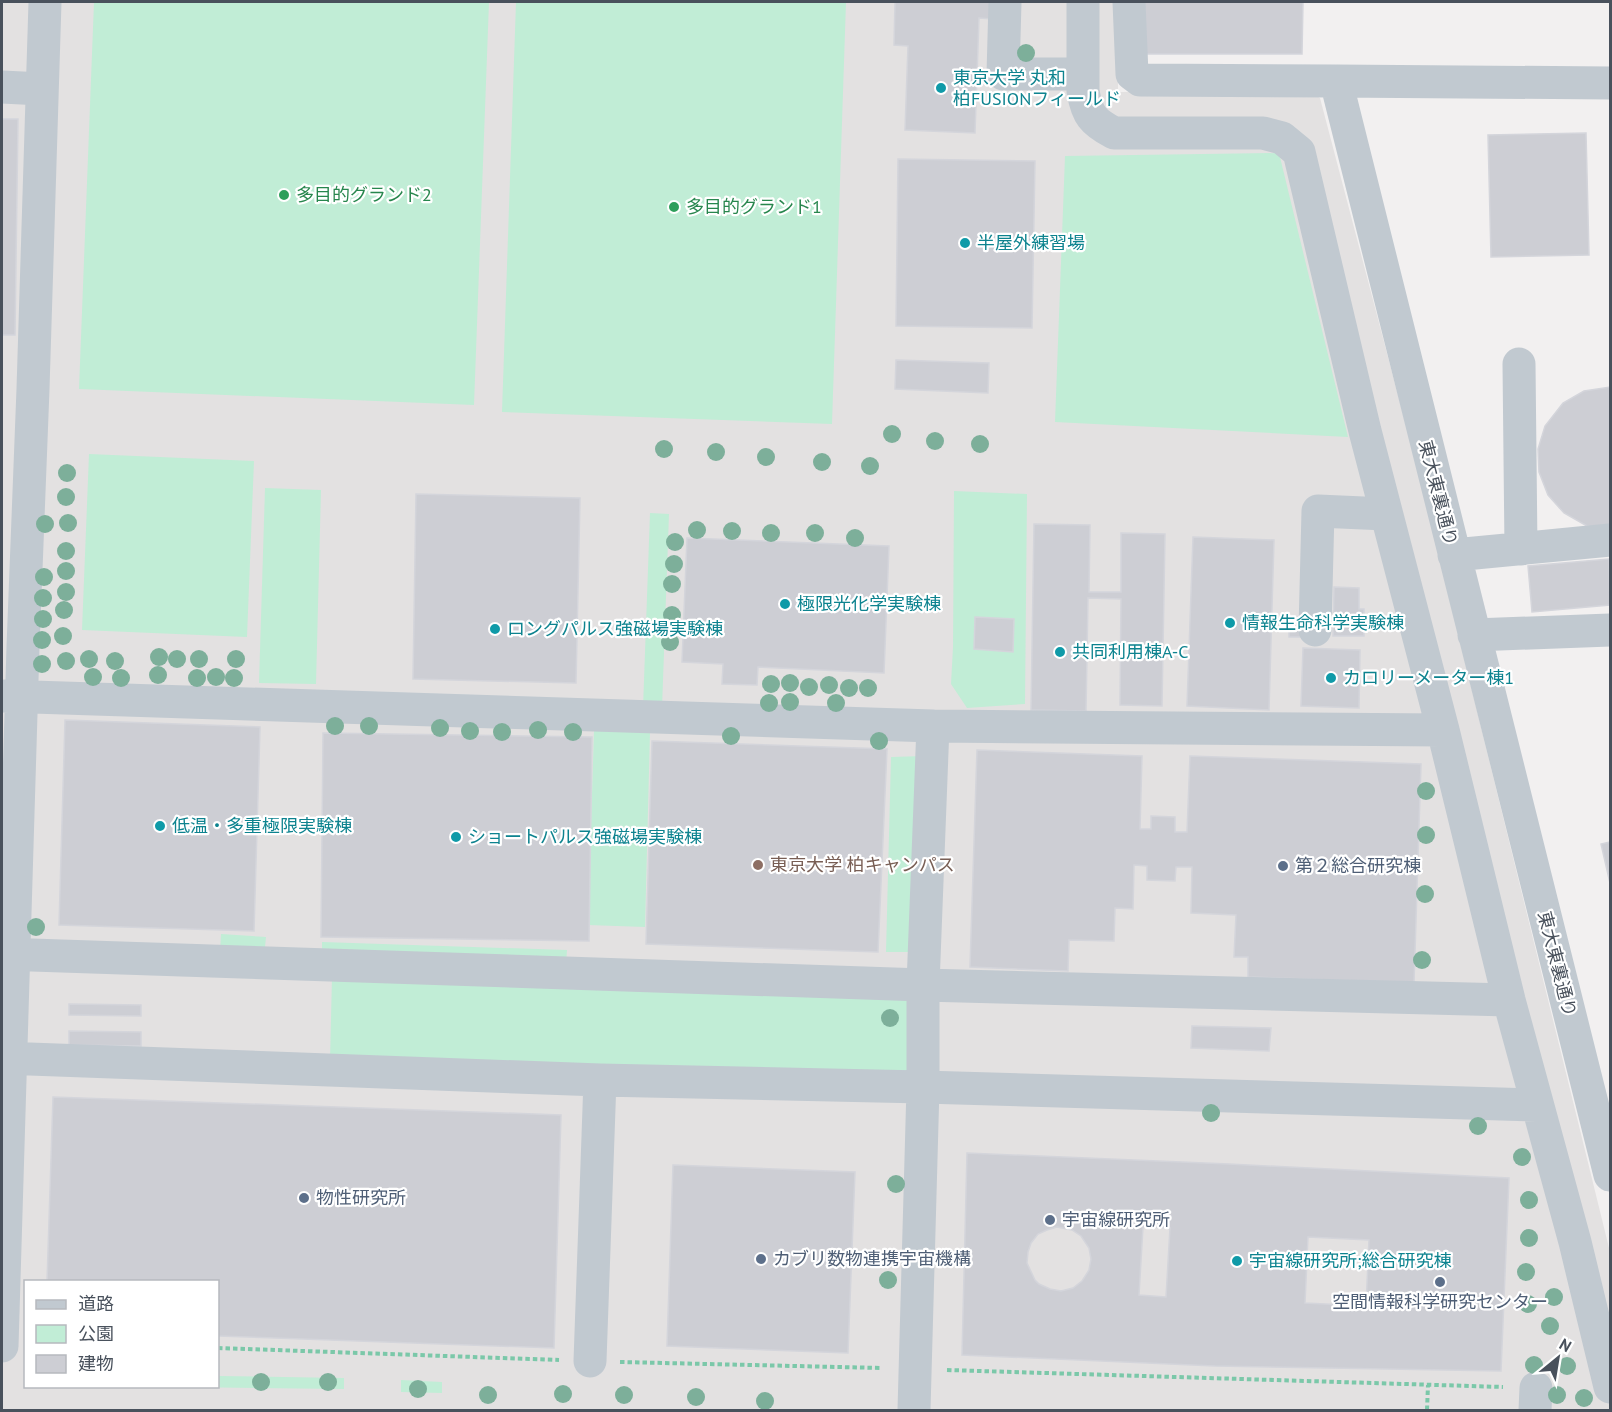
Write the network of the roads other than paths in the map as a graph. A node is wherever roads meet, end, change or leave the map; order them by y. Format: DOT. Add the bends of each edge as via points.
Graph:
graph roads {
  1 [pos="45,2"];
  2 [pos="1005,2"];
  3 [pos="1083,2"];
  4 [pos="1129,2"];
  5 [pos="1083,74"];
  6 [pos="1336,81"];
  7 [pos="1611,84"];
  8 [pos="2,87"];
  9 [pos="42,89"];
  10 [pos="1520,364"];
  11 [pos="1386,514"];
  12 [pos="1611,540"];
  13 [pos="1521,549"];
  14 [pos="1454,555"];
  15 [pos="1315,630"];
  16 [pos="1611,630"];
  17 [pos="1474,635"];
  18 [pos="11,696"];
  19 [pos="933,726"];
  20 [pos="1443,729"];
  21 [pos="7,954"];
  22 [pos="923,985"];
  23 [pos="1509,1000"];
  24 [pos="6,1059"];
  25 [pos="600,1080"];
  26 [pos="923,1087"];
  27 [pos="1538,1105"];
  28 [pos="1611,1175"];
  29 [pos="2,1346"];
  30 [pos="590,1361"];
  31 [pos="1611,1387"];
  32 [pos="914,1410"];
  1 -- 9 [label="street"];
  2 -- 5 [label="street" via="1004,74"];
  3 -- 5 [label="street"];
  4 -- 6 [label="street" via="1132,74 1140,80"];
  5 -- 11 [label="street" via="1085,104 1090,115 1114,133 1263,133 1282,138 1299,152"];
  6 -- 7 [label="street"];
  6 -- 14 [label="street, 東大東裏通り"];
  8 -- 9 [label="street"];
  9 -- 18 [label="street"];
  10 -- 13 [label="street"];
  11 -- 15 [label="street" via="1318,511"];
  11 -- 20 [label="street"];
  12 -- 13 [label="street"];
  13 -- 14 [label="street"];
  14 -- 17 [label="street, 東大東裏通り"];
  16 -- 17 [label="street"];
  17 -- 28 [label="street, 東大東裏通り"];
  18 -- 19 [label="street"];
  18 -- 21 [label="street"];
  19 -- 20 [label="street"];
  19 -- 22 [label="street"];
  20 -- 23 [label="street"];
  21 -- 22 [label="street"];
  21 -- 24 [label="street"];
  22 -- 23 [label="street"];
  22 -- 26 [label="street"];
  23 -- 27 [label="street"];
  24 -- 25 [label="street"];
  24 -- 29 [label="street"];
  25 -- 26 [label="street"];
  25 -- 30 [label="street"];
  26 -- 27 [label="street"];
  26 -- 32 [label="street"];
  27 -- 31 [label="street"];
}
